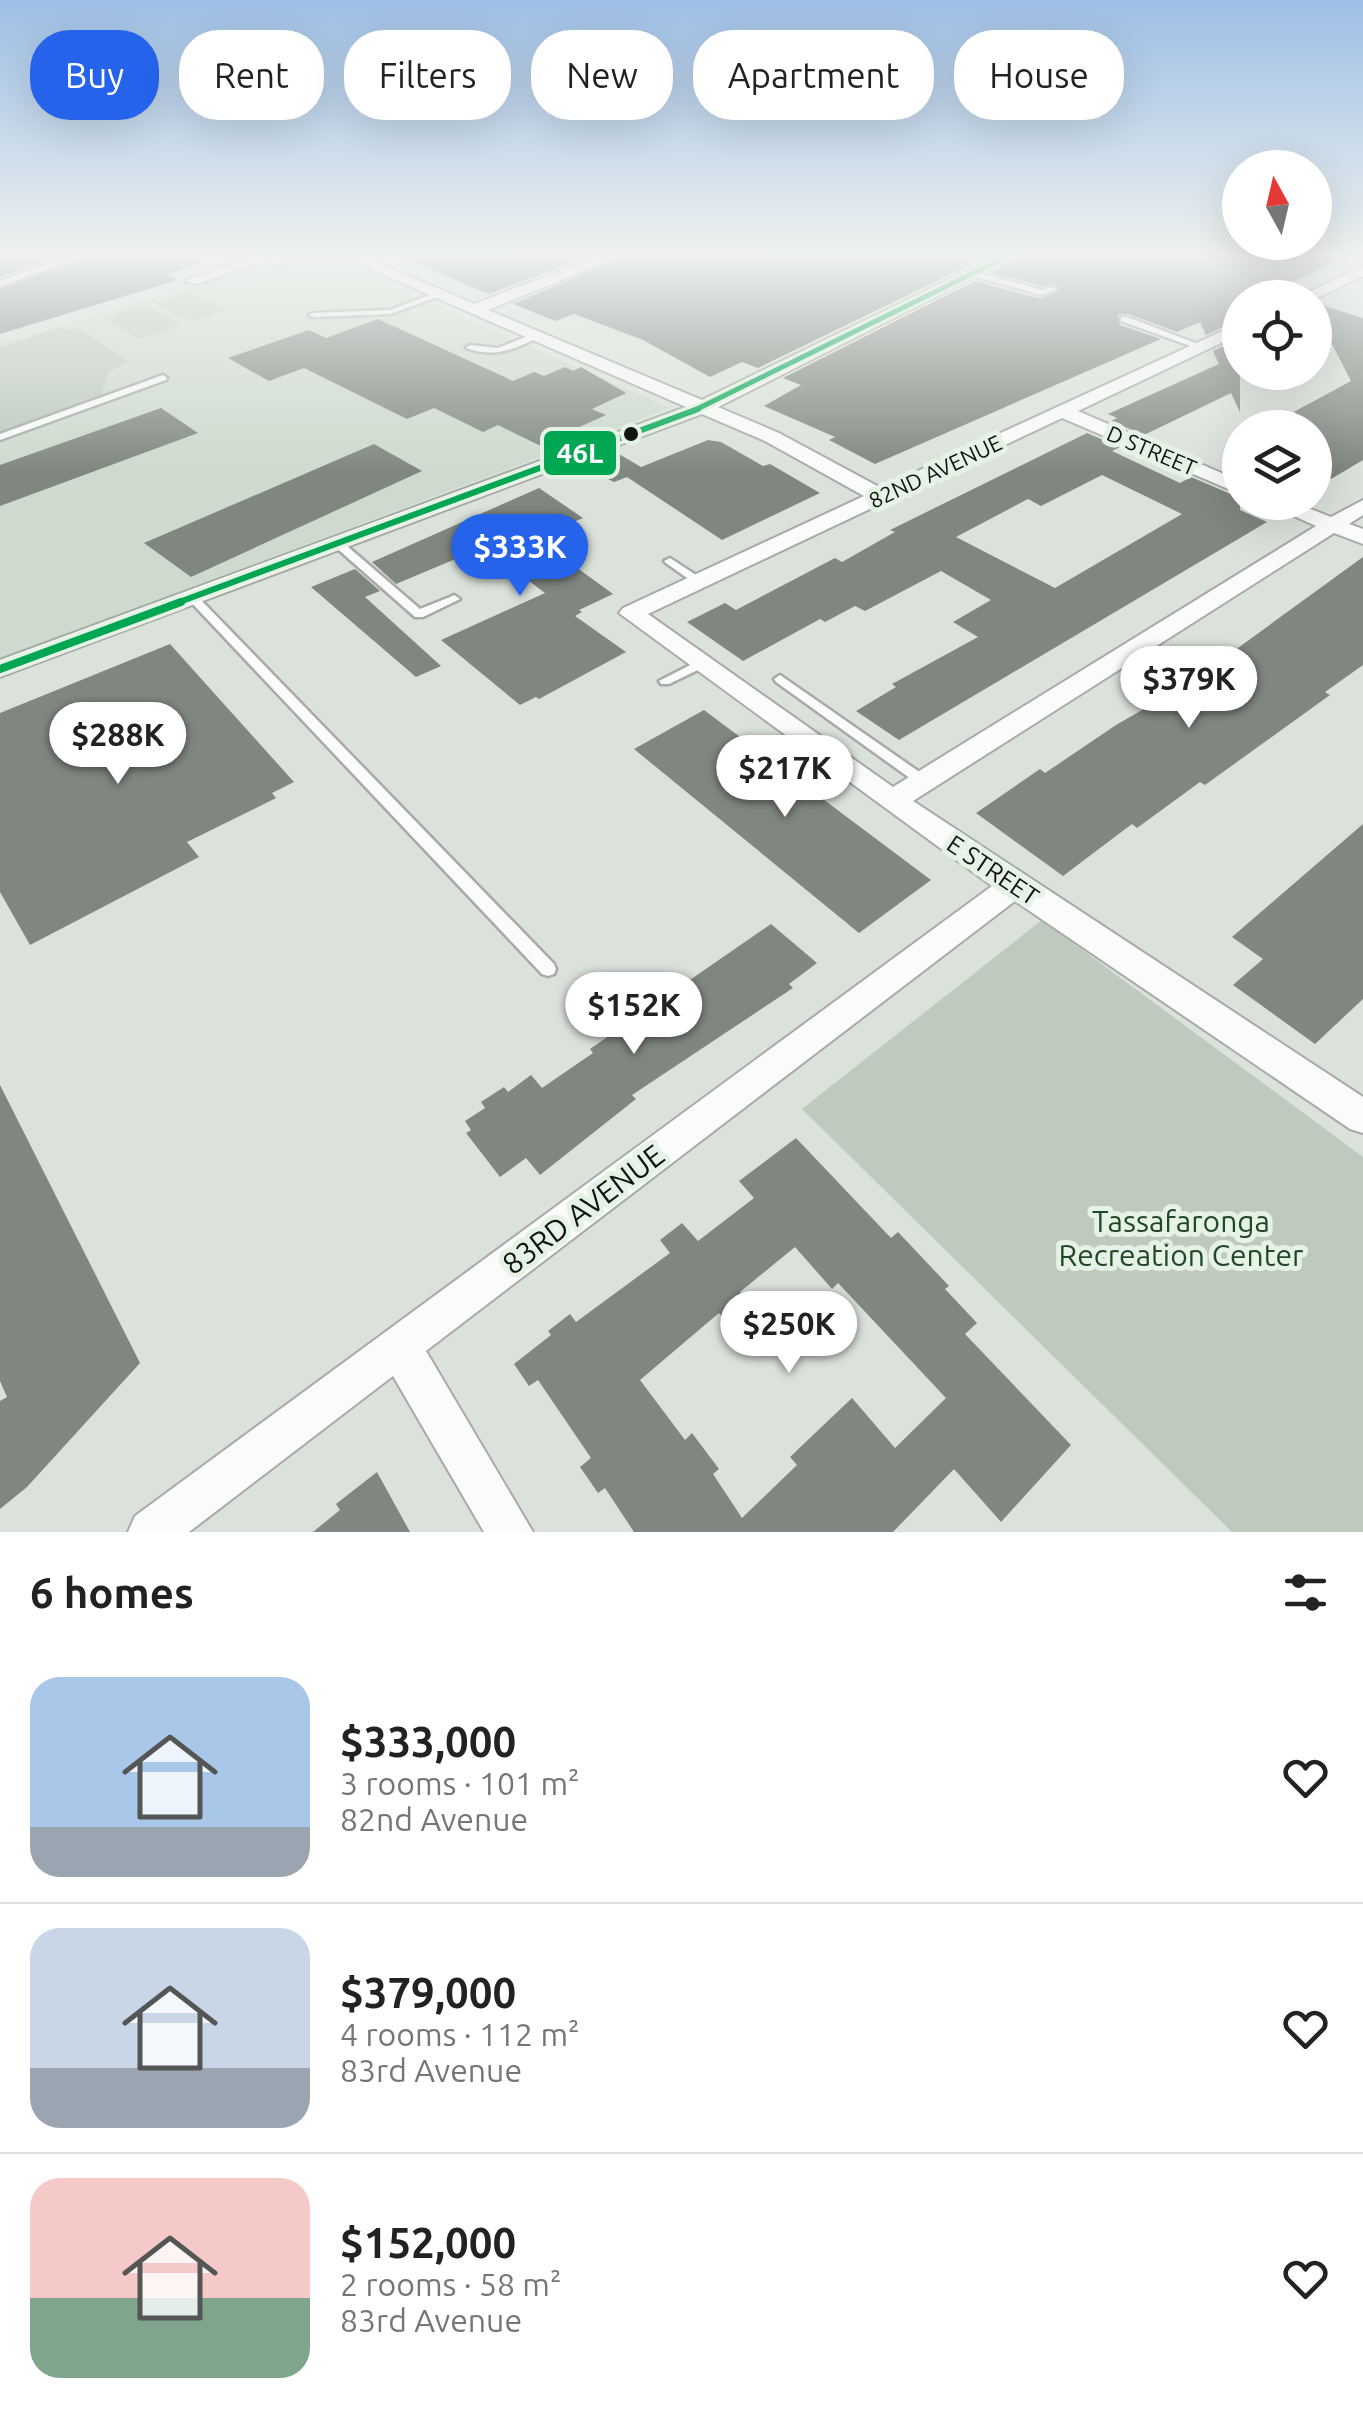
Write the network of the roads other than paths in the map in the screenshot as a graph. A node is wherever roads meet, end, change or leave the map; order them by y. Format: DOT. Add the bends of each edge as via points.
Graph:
graph roads {
  1 [pos="518,328"];
  2 [pos="863,328"];
  3 [pos="1153,328"];
  4 [pos="536,336"];
  5 [pos="1222,337"];
  6 [pos="1202,346"];
  7 [pos="470,348"];
  8 [pos="163,378"];
  9 [pos="701,408"];
  10 [pos="1064,412"];
  11 [pos="0,437"];
  12 [pos="1222,480"];
  13 [pos="879,496"];
  14 [pos="1363,506"];
  15 [pos="1319,520"];
  16 [pos="1332,525"];
  17 [pos="1363,537"];
  18 [pos="336,542"];
  19 [pos="670,561"];
  20 [pos="698,581"];
  21 [pos="192,597"];
  22 [pos="454,599"];
  23 [pos="631,613"];
  24 [pos="700,664"];
  25 [pos="0,669"];
  26 [pos="780,680"];
  27 [pos="666,681"];
  28 [pos="924,781"];
  29 [pos="893,800"];
  30 [pos="1015,885"];
  31 [pos="548,968"];
  32 [pos="1363,1117"];
  33 [pos="400,1346"];
  34 [pos="151,1532"];
  35 [pos="510,1532"];
  1 -- 4 [label="street"];
  2 -- 9 [label="street"];
  3 -- 6 [label="lane"];
  4 -- 7 [label="lane" via="499,351"];
  4 -- 9 [label="street"];
  5 -- 6 [label="street, 82ND AVENUE"];
  6 -- 10 [label="street, 82ND AVENUE"];
  8 -- 11 [label="lane"];
  9 -- 13 [label="street" via="772,437"];
  9 -- 18 [label="street"];
  10 -- 12 [label="street, D STREET"];
  10 -- 13 [label="street, 82ND AVENUE"];
  13 -- 20 [label="street, 82ND AVENUE"];
  14 -- 16 [label="street"];
  15 -- 16 [label="street"];
  16 -- 17 [label="street"];
  16 -- 28 [label="street"];
  18 -- 21 [label="street"];
  18 -- 22 [label="lane" via="419,614"];
  19 -- 20 [label="lane"];
  20 -- 23 [label="street, 82ND AVENUE"];
  21 -- 25 [label="street"];
  21 -- 31 [label="lane"];
  23 -- 24 [label="street, E STREET"];
  24 -- 27 [label="lane"];
  24 -- 29 [label="street, E STREET"];
  26 -- 28 [label="lane"];
  28 -- 29 [label="street"];
  29 -- 30 [label="street, E STREET"];
  30 -- 32 [label="street, E STREET"];
  30 -- 33 [label="street, 83RD AVENUE"];
  33 -- 34 [label="street, 83RD AVENUE"];
  33 -- 35 [label="street"];
}
